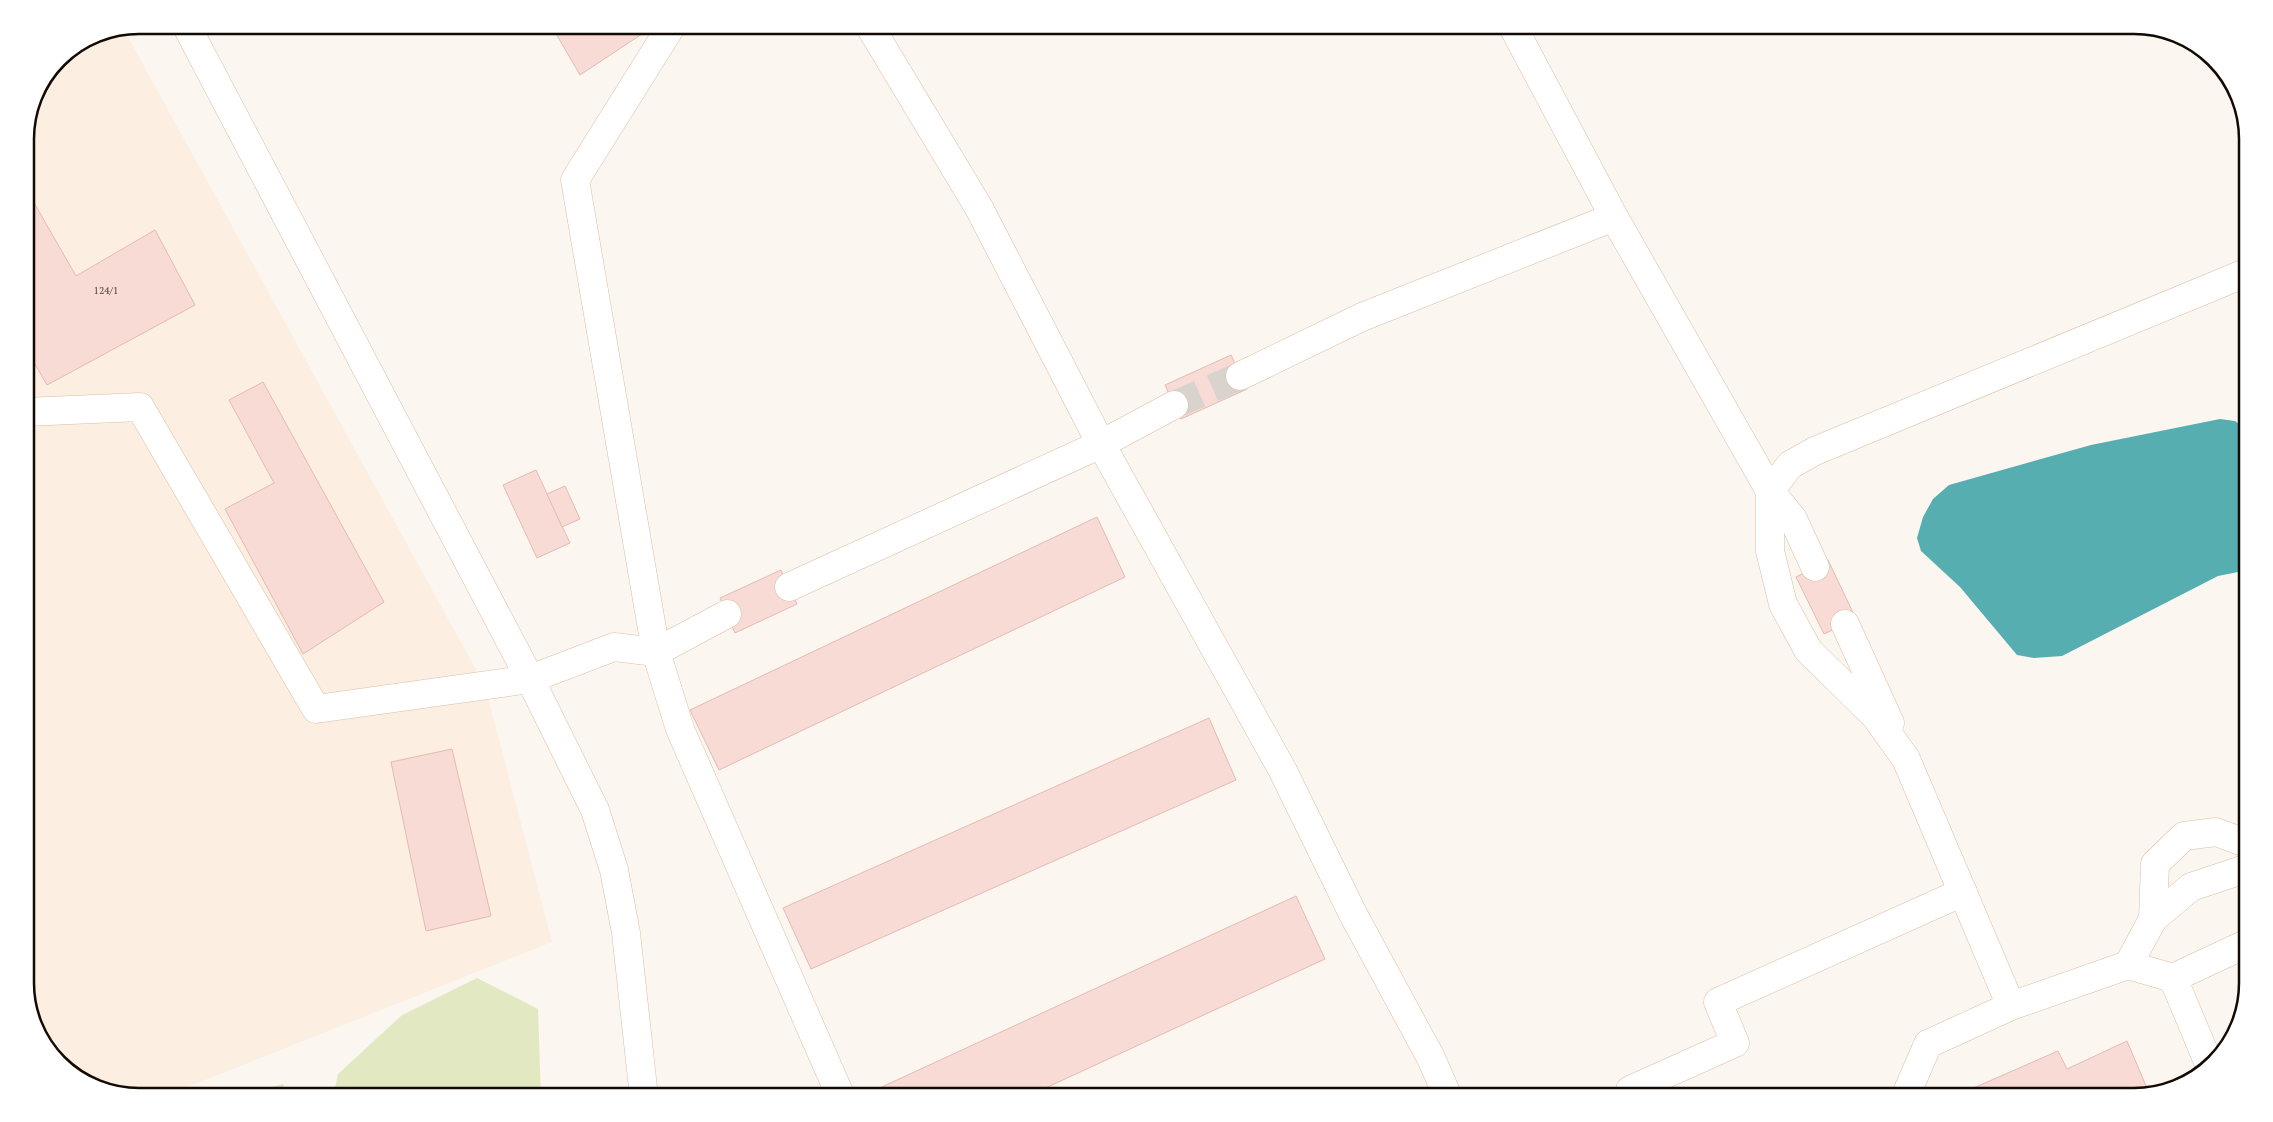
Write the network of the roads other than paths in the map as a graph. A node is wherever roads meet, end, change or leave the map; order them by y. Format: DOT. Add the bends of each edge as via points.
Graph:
graph roads {
  1 [pos="191,34"];
  2 [pos="666,34"];
  3 [pos="874,34"];
  4 [pos="1517,34"];
  5 [pos="1614,217"];
  6 [pos="2239,276"];
  7 [pos="1240,376"];
  8 [pos="1174,405"];
  9 [pos="34,412"];
  10 [pos="1101,444"];
  11 [pos="1770,491"];
  12 [pos="1815,567"];
  13 [pos="789,587"];
  14 [pos="727,614"];
  15 [pos="1845,624"];
  16 [pos="656,652"];
  17 [pos="530,679"];
  18 [pos="1906,759"];
  19 [pos="2239,841"];
  20 [pos="2239,871"];
  21 [pos="1963,892"];
  22 [pos="2153,919"];
  23 [pos="2239,947"];
  24 [pos="2128,965"];
  25 [pos="2173,978"];
  26 [pos="2011,1006"];
  27 [pos="2207,1058"];
  28 [pos="643,1088"];
  29 [pos="837,1088"];
  30 [pos="1444,1088"];
  31 [pos="1634,1088"];
  32 [pos="1909,1088"];
  1 -- 17 [label="street"];
  2 -- 16 [label="street" via="575,180"];
  3 -- 10 [label="street" via="979,208"];
  4 -- 5 [label="street"];
  5 -- 7 [label="street" via="1362,317"];
  5 -- 11 [label="street"];
  6 -- 11 [label="street" via="1814,451 1790,465"];
  8 -- 10 [label="street"];
  9 -- 17 [label="street" via="140,407 316,709"];
  10 -- 13 [label="street"];
  10 -- 30 [label="street" via="1283,771"];
  11 -- 12 [label="street" via="1793,519"];
  11 -- 18 [label="street" via="1770,552 1783,604 1808,650 1876,717"];
  14 -- 16 [label="street"];
  15 -- 18 [label="street"];
  16 -- 17 [label="street" via="614,647"];
  16 -- 29 [label="street" via="680,729"];
  17 -- 28 [label="street" via="595,810 614,870 626,933"];
  18 -- 21 [label="street"];
  19 -- 22 [label="street" via="2216,832 2184,836 2155,864"];
  20 -- 22 [label="street" via="2191,887"];
  21 -- 26 [label="street"];
  21 -- 31 [label="street" via="1718,1002 1735,1043"];
  22 -- 24 [label="street"];
  23 -- 25 [label="street"];
  24 -- 25 [label="street"];
  24 -- 26 [label="street"];
  25 -- 27 [label="street"];
  26 -- 32 [label="street" via="1928,1044"];
}
